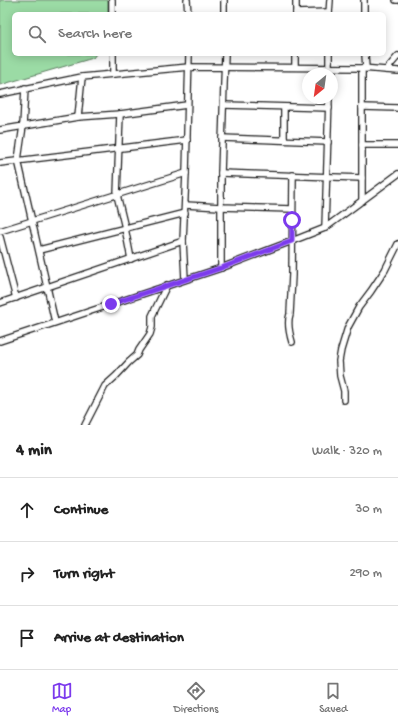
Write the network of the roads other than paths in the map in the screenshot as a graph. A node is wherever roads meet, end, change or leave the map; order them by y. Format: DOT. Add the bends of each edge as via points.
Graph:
graph roads {
  1 [pos="112,0"];
  2 [pos="188,0"];
  3 [pos="224,0"];
  4 [pos="296,0"];
  5 [pos="330,0"];
  6 [pos="364,0"];
  7 [pos="112,12"];
  8 [pos="188,12"];
  9 [pos="224,12"];
  10 [pos="296,12"];
  11 [pos="329,12"];
  12 [pos="364,12"];
  13 [pos="113,56"];
  14 [pos="189,56"];
  15 [pos="225,56"];
  16 [pos="295,56"];
  17 [pos="329,56"];
  18 [pos="365,56"];
  19 [pos="398,56"];
  20 [pos="189,67"];
  21 [pos="225,67"];
  22 [pos="295,68"];
  23 [pos="329,68"];
  24 [pos="302,69"];
  25 [pos="364,69"];
  26 [pos="338,70"];
  27 [pos="386,70"];
  28 [pos="398,71"];
  29 [pos="113,73"];
  30 [pos="82,76"];
  31 [pos="25,88"];
  32 [pos="0,94"];
  33 [pos="329,104"];
  34 [pos="187,105"];
  35 [pos="224,105"];
  36 [pos="284,106"];
  37 [pos="362,107"];
  38 [pos="329,108"];
  39 [pos="398,108"];
  40 [pos="120,114"];
  41 [pos="78,117"];
  42 [pos="23,126"];
  43 [pos="0,130"];
  44 [pos="222,138"];
  45 [pos="187,140"];
  46 [pos="284,140"];
  47 [pos="328,142"];
  48 [pos="362,145"];
  49 [pos="398,145"];
  50 [pos="119,148"];
  51 [pos="18,160"];
  52 [pos="0,163"];
  53 [pos="221,172"];
  54 [pos="186,173"];
  55 [pos="398,174"];
  56 [pos="293,175"];
  57 [pos="327,176"];
  58 [pos="362,178"];
  59 [pos="117,195"];
  60 [pos="362,201"];
  61 [pos="185,205"];
  62 [pos="221,207"];
  63 [pos="292,209"];
  64 [pos="185,213"];
  65 [pos="32,221"];
  66 [pos="125,228"];
  67 [pos="325,228"];
  68 [pos="0,231"];
  69 [pos="0,237"];
  70 [pos="183,241"];
  71 [pos="292,241"];
  72 [pos="398,244"];
  73 [pos="39,250"];
  74 [pos="131,259"];
  75 [pos="221,268"];
  76 [pos="185,279"];
  77 [pos="167,286"];
  78 [pos="47,287"];
  79 [pos="16,298"];
  80 [pos="0,303"];
  81 [pos="55,322"];
  82 [pos="0,341"];
  83 [pos="292,342"];
  84 [pos="344,400"];
  85 [pos="84,425"];
  1 -- 7 [label="street"];
  2 -- 8 [label="street"];
  3 -- 9 [label="street"];
  4 -- 10 [label="street"];
  5 -- 11 [label="street"];
  6 -- 12 [label="street"];
  13 -- 29 [label="street"];
  14 -- 20 [label="street"];
  15 -- 21 [label="street"];
  16 -- 22 [label="street"];
  17 -- 23 [label="street"];
  18 -- 25 [label="street"];
  19 -- 27 [label="street"];
  20 -- 21 [label="street"];
  20 -- 29 [label="street"];
  20 -- 34 [label="street"];
  21 -- 22 [label="street"];
  21 -- 35 [label="street"];
  22 -- 24 [label="street"];
  25 -- 26 [label="street"];
  25 -- 27 [label="street"];
  25 -- 37 [label="street"];
  27 -- 28 [label="street"];
  29 -- 30 [label="street"];
  30 -- 31 [label="street"];
  30 -- 41 [label="street"];
  31 -- 32 [label="street"];
  31 -- 42 [label="street"];
  33 -- 38 [label="street"];
  34 -- 40 [label="street"];
  34 -- 45 [label="street"];
  35 -- 36 [label="street"];
  35 -- 44 [label="street"];
  36 -- 38 [label="street"];
  36 -- 46 [label="street"];
  37 -- 39 [label="street"];
  37 -- 48 [label="street"];
  38 -- 47 [label="street"];
  40 -- 41 [label="street"];
  40 -- 50 [label="street"];
  41 -- 42 [label="street"];
  42 -- 43 [label="street"];
  42 -- 51 [label="street"];
  44 -- 46 [label="street"];
  44 -- 53 [label="street"];
  45 -- 50 [label="street"];
  45 -- 54 [label="street"];
  46 -- 47 [label="street"];
  47 -- 57 [label="street"];
  48 -- 49 [label="street"];
  48 -- 58 [label="street"];
  50 -- 51 [label="street"];
  50 -- 59 [label="street"];
  51 -- 52 [label="street"];
  51 -- 65 [label="street"];
  53 -- 56 [label="street"];
  53 -- 62 [label="street"];
  54 -- 59 [label="street"];
  54 -- 61 [label="street"];
  55 -- 60 [label="street"];
  56 -- 57 [label="street"];
  56 -- 63 [label="street"];
  57 -- 58 [label="street"];
  57 -- 67 [label="street"];
  58 -- 60 [label="street"];
  59 -- 65 [label="street"];
  59 -- 66 [label="street"];
  60 -- 67 [label="street"];
  61 -- 62 [label="street"];
  61 -- 64 [label="street"];
  62 -- 63 [label="street"];
  62 -- 75 [label="street"];
  63 -- 71 [label="street"];
  64 -- 66 [label="street"];
  64 -- 70 [label="street"];
  65 -- 68 [label="street"];
  65 -- 73 [label="street"];
  66 -- 73 [label="street"];
  66 -- 74 [label="street"];
  67 -- 71 [label="street"];
  69 -- 79 [label="street"];
  70 -- 74 [label="street"];
  70 -- 76 [label="street"];
  71 -- 75 [label="street"];
  71 -- 83 [label="street" via="291,300 288,318"];
  72 -- 84 [label="street" via="385,270 359,306 348,327 339,361"];
  73 -- 78 [label="street"];
  74 -- 78 [label="street"];
  75 -- 76 [label="street"];
  76 -- 77 [label="street"];
  77 -- 81 [label="street"];
  77 -- 85 [label="street" via="152,316 150,334 137,355 105,386"];
  78 -- 79 [label="street"];
  78 -- 81 [label="street"];
  79 -- 80 [label="street"];
  81 -- 82 [label="street"];
}
